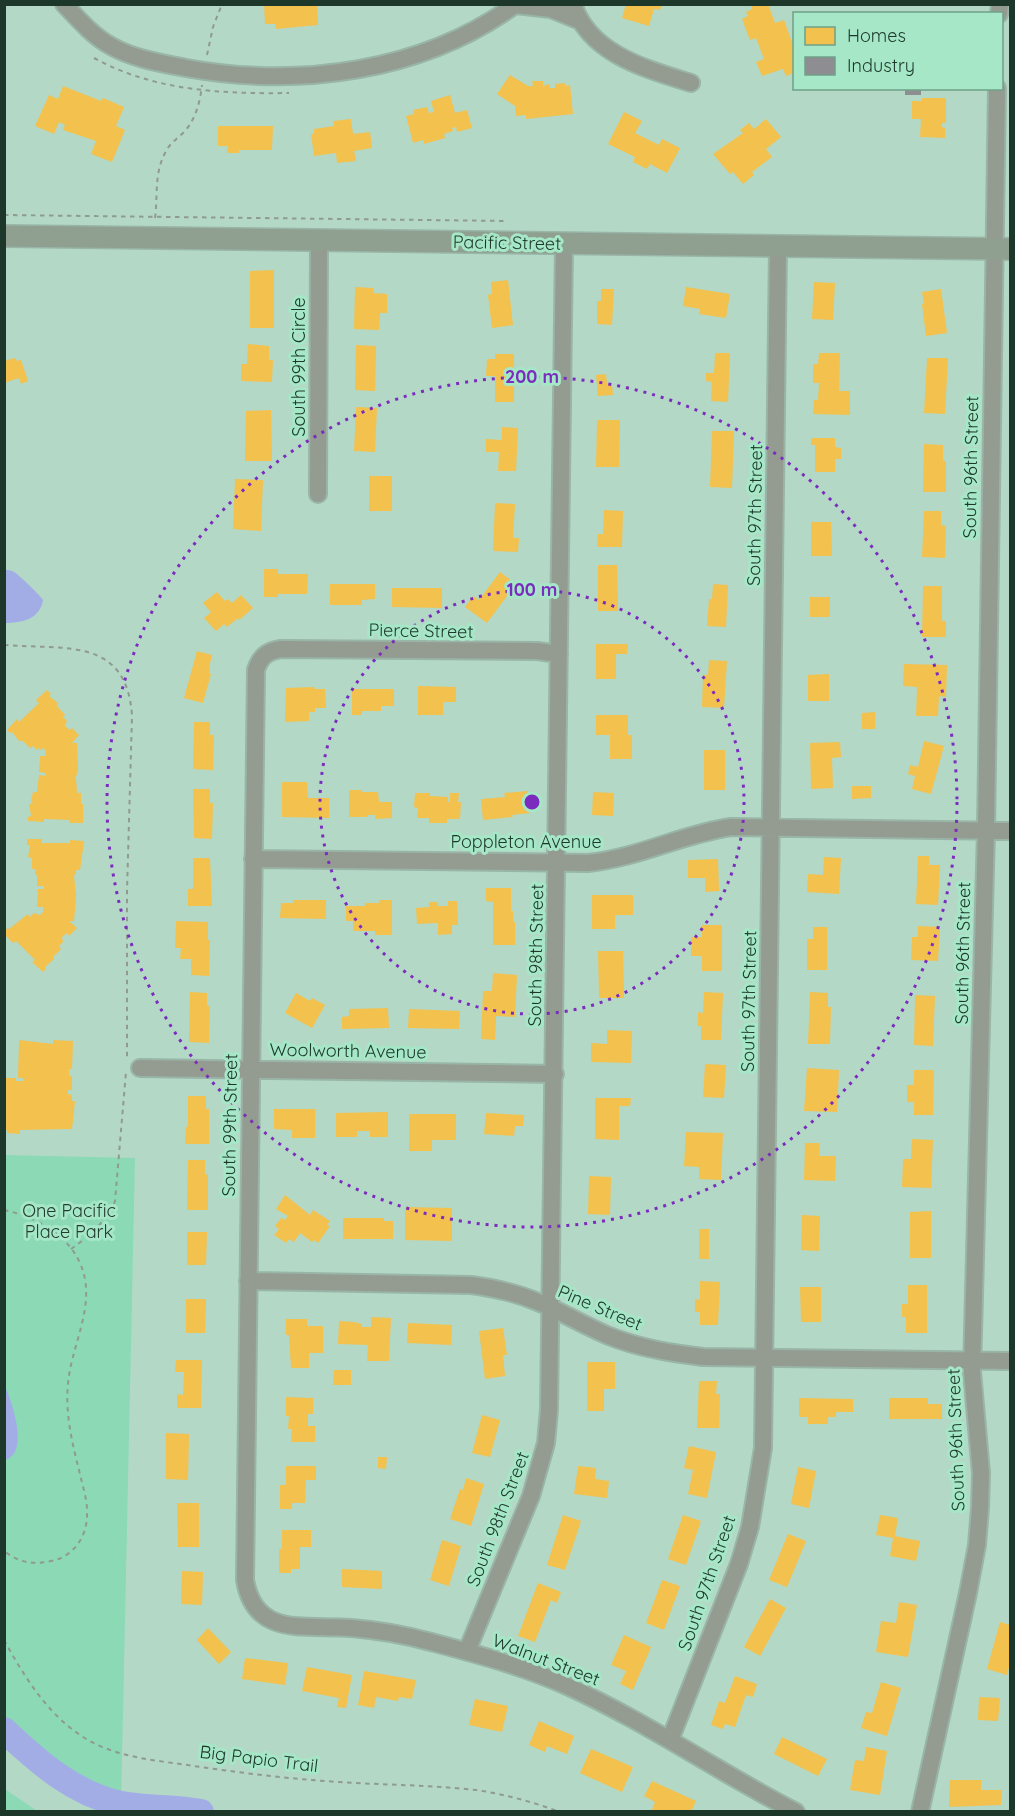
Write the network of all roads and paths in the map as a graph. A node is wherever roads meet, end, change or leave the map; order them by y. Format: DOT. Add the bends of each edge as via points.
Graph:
graph roads {
  1 [pos="64,4"];
  2 [pos="222,4"];
  3 [pos="516,5"];
  4 [pos="575,12"];
  5 [pos="94,58"];
  6 [pos="204,71"];
  7 [pos="691,83"];
  8 [pos="201,90"];
  9 [pos="997,90"];
  10 [pos="289,93"];
  11 [pos="4,215"];
  12 [pos="155,218"];
  13 [pos="508,221"];
  14 [pos="4,236"];
  15 [pos="319,241"];
  16 [pos="564,244"];
  17 [pos="778,247"];
  18 [pos="1002,249"];
  19 [pos="318,494"];
  20 [pos="4,645"];
  21 [pos="281,649"];
  22 [pos="559,654"];
  23 [pos="771,827"];
  24 [pos="986,830"];
  25 [pos="1011,831"];
  26 [pos="253,859"];
  27 [pos="557,863"];
  28 [pos="133,1069"];
  29 [pos="250,1069"];
  30 [pos="555,1074"];
  31 [pos="4,1210"];
  32 [pos="71,1249"];
  33 [pos="248,1281"];
  34 [pos="552,1309"];
  35 [pos="765,1358"];
  36 [pos="973,1360"];
  37 [pos="1011,1361"];
  38 [pos="4,1551"];
  39 [pos="259,1613"];
  40 [pos="4,1640"];
  41 [pos="467,1651"];
  42 [pos="670,1740"];
  43 [pos="560,1812"];
  44 [pos="796,1812"];
  45 [pos="920,1812"];
  1 -- 6 [label="street" via="86,28 117,49"];
  2 -- 6 [label="path" via="211,33"];
  3 -- 4 [label="street"];
  3 -- 6 [label="street" via="447,43 365,68 281,76"];
  4 -- 7 [label="street" via="593,36 622,59"];
  5 -- 8 [label="path" via="144,79"];
  6 -- 8 [label="path"];
  8 -- 10 [label="path"];
  8 -- 12 [label="path" via="195,117 164,153 156,184"];
  9 -- 18 [label="street, South 96th Street"];
  11 -- 12 [label="path"];
  12 -- 13 [label="path"];
  14 -- 15 [label="main road, Pacific Street"];
  15 -- 16 [label="main road, Pacific Street"];
  15 -- 19 [label="street, South 99th Circle"];
  16 -- 17 [label="main road, Pacific Street"];
  16 -- 22 [label="street, South 98th Street"];
  17 -- 18 [label="main road, Pacific Street"];
  17 -- 23 [label="street, South 97th Street"];
  18 -- 24 [label="street, South 96th Street"];
  20 -- 28 [label="path" via="88,652 110,662 128,687 132,716 128,1028"];
  21 -- 22 [label="street, Pierce Street"];
  21 -- 26 [label="street, South 99th Street" via="265,654 256,670"];
  22 -- 27 [label="street, South 98th Street"];
  23 -- 24 [label="street, Poppleton Avenue"];
  23 -- 27 [label="street, Poppleton Avenue" via="706,831 611,861"];
  23 -- 35 [label="street, South 97th Street"];
  24 -- 25 [label="street, Poppleton Avenue"];
  24 -- 36 [label="street, South 96th Street"];
  26 -- 27 [label="street, Poppleton Avenue"];
  26 -- 29 [label="street, South 99th Street"];
  27 -- 30 [label="street, South 98th Street"];
  28 -- 29 [label="street, Woolworth Avenue"];
  28 -- 32 [label="path" via="115,1201 95,1228"];
  29 -- 30 [label="street, Woolworth Avenue"];
  29 -- 33 [label="street, South 99th Street"];
  30 -- 34 [label="street, South 98th Street"];
  31 -- 32 [label="path" via="46,1225"];
  32 -- 38 [label="path" via="86,1282 84,1316 67,1395 87,1517 75,1550 62,1559 28,1563"];
  33 -- 34 [label="street, Pine Street" via="471,1285 508,1292"];
  33 -- 39 [label="street, South 99th Street" via="245,1580"];
  34 -- 35 [label="street, Pine Street" via="607,1335 649,1349"];
  34 -- 41 [label="street, South 98th Street" via="549,1410 543,1459"];
  35 -- 36 [label="street, Pine Street"];
  35 -- 42 [label="street, South 97th Street" via="763,1448 750,1527"];
  36 -- 37 [label="street, Pine Street"];
  36 -- 45 [label="street, South 96th Street" via="981,1473 977,1545"];
  39 -- 41 [label="street, Walnut Street" via="278,1624 294,1627 375,1630"];
  40 -- 43 [label="path, Big Papio Trail" via="39,1697 60,1720 100,1747 122,1754 235,1772 478,1791"];
  41 -- 42 [label="street, Walnut Street" via="564,1684"];
  42 -- 44 [label="street, Walnut Street"];
}
